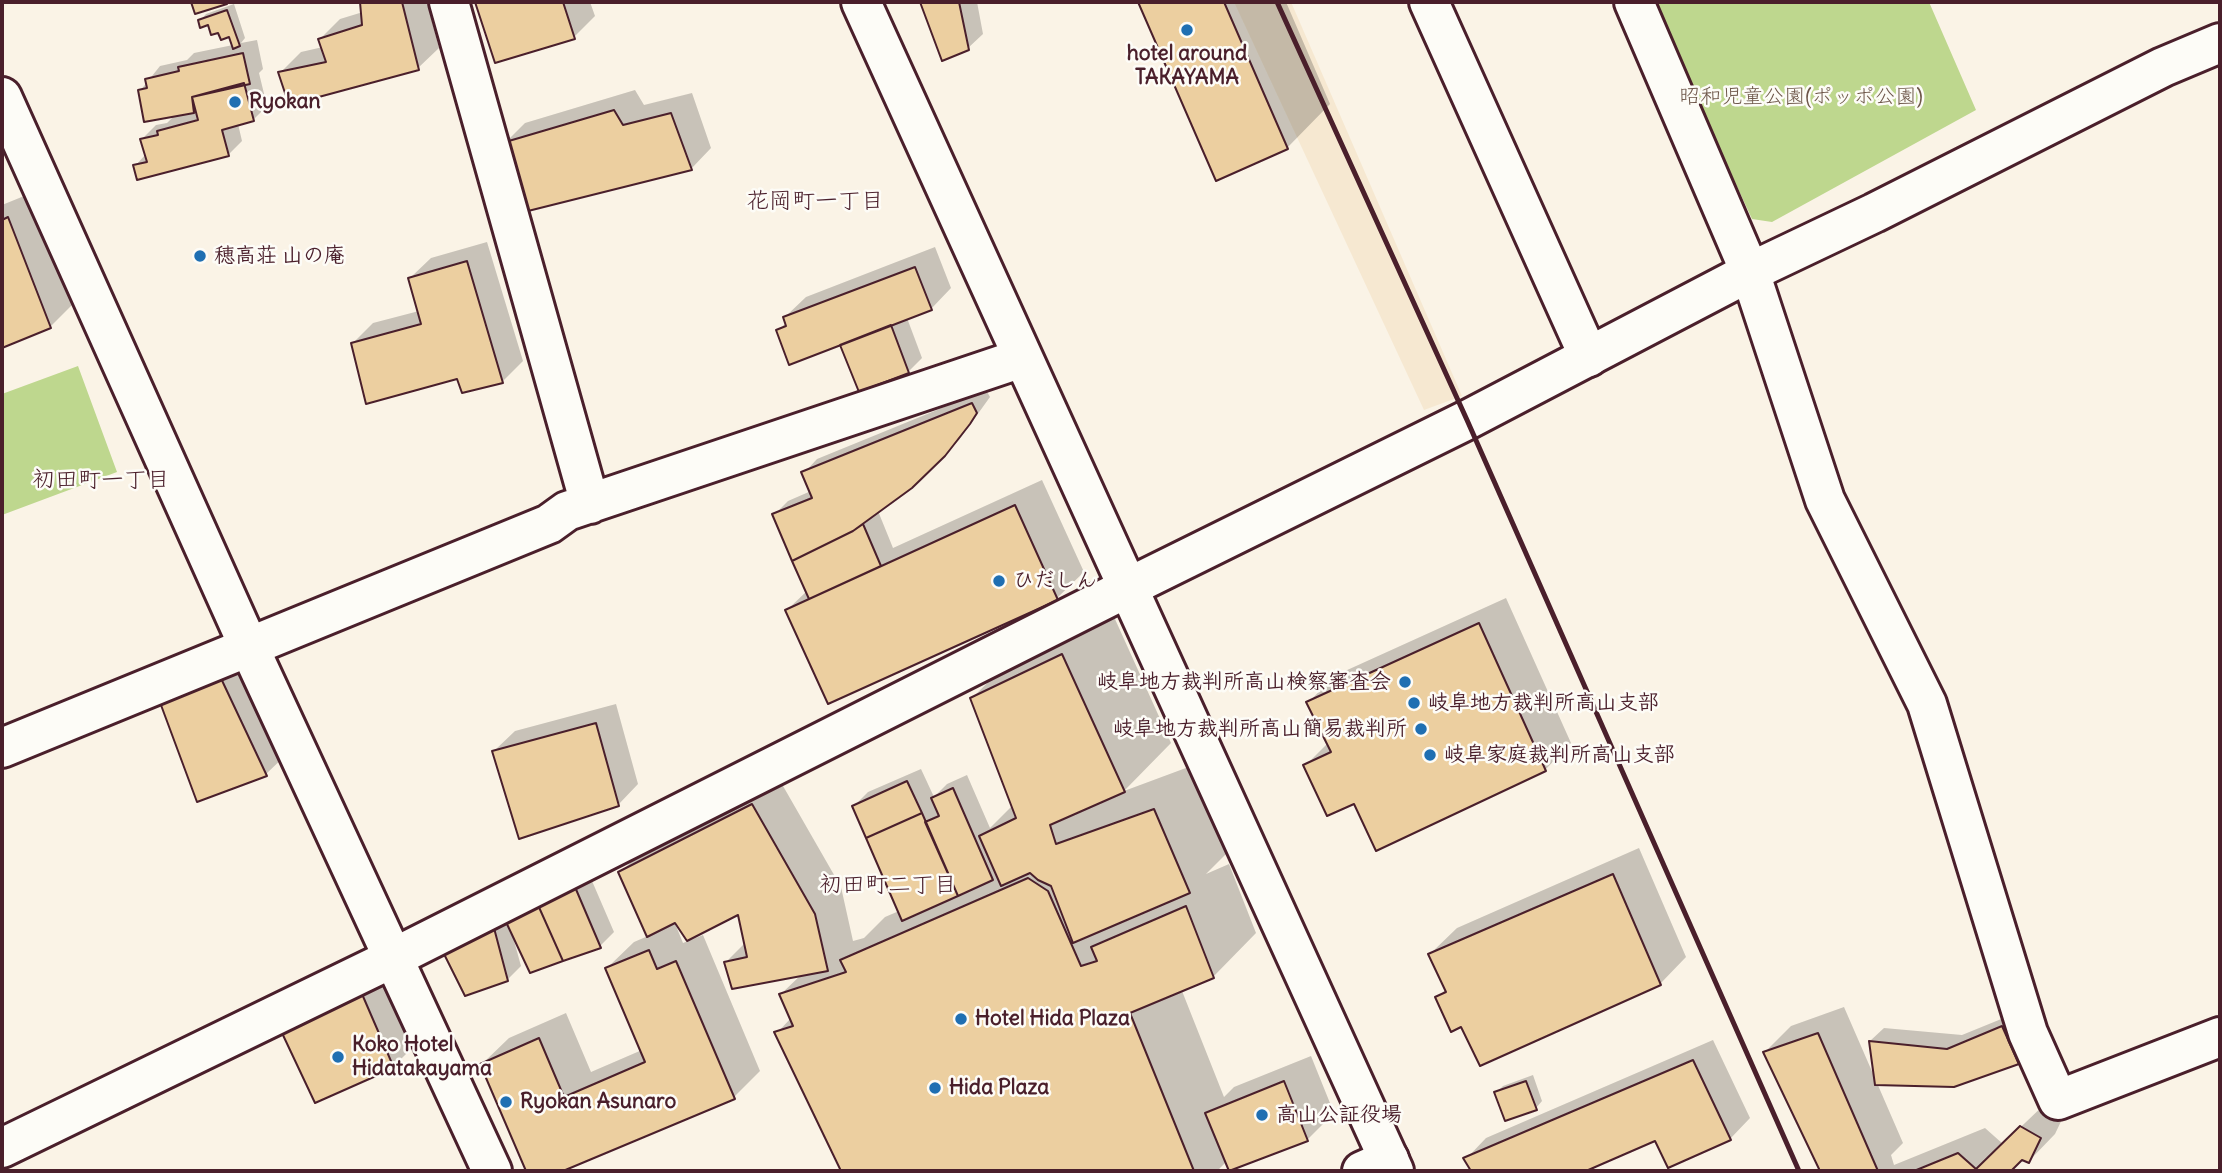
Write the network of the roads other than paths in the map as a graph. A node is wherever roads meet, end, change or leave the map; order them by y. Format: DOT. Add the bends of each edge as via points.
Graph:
graph roads {
  1 [pos="449,2"];
  2 [pos="861,2"];
  3 [pos="1429,2"];
  4 [pos="1634,2"];
  5 [pos="2220,43"];
  6 [pos="2,97"];
  7 [pos="1750,272"];
  8 [pos="1022,358"];
  9 [pos="1589,358"];
  10 [pos="590,504"];
  11 [pos="1127,588"];
  12 [pos="249,648"];
  13 [pos="2,748"];
  14 [pos="393,958"];
  15 [pos="2220,1037"];
  16 [pos="2,1148"];
  17 [pos="1382,1167"];
  18 [pos="492,1171"];
  1 -- 10 [label="street"];
  2 -- 8 [label="street"];
  3 -- 9 [label="street"];
  4 -- 7 [label="street"];
  5 -- 7 [label="street"];
  6 -- 12 [label="street"];
  7 -- 9 [label="street"];
  7 -- 15 [label="street" via="1825,500 1927,704 2028,1033 2058,1100"];
  8 -- 10 [label="street"];
  8 -- 11 [label="street"];
  9 -- 11 [label="street"];
  10 -- 12 [label="street"];
  11 -- 14 [label="street"];
  11 -- 17 [label="street"];
  12 -- 13 [label="street"];
  12 -- 14 [label="street"];
  14 -- 16 [label="street"];
  14 -- 18 [label="street"];
}
